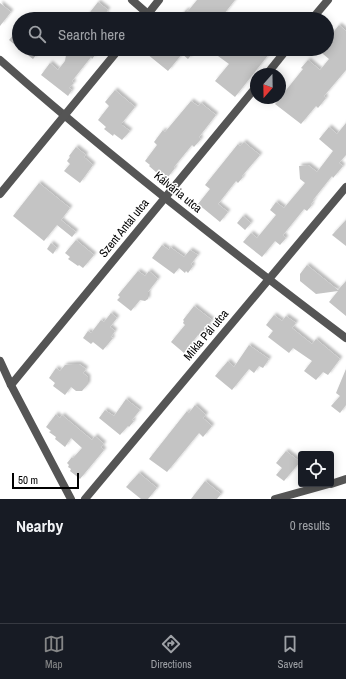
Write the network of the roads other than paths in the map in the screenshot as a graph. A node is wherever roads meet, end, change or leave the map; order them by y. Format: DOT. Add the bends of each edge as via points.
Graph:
graph roads {
  1 [pos="132,0"];
  2 [pos="159,0"];
  3 [pos="328,0"];
  4 [pos="142,12"];
  5 [pos="149,12"];
  6 [pos="318,12"];
  7 [pos="113,56"];
  8 [pos="282,56"];
  9 [pos="0,60"];
  10 [pos="272,68"];
  11 [pos="250,94"];
  12 [pos="64,116"];
  13 [pos="346,187"];
  14 [pos="0,194"];
  15 [pos="165,197"];
  16 [pos="268,279"];
  17 [pos="346,338"];
  18 [pos="0,361"];
  19 [pos="11,386"];
  20 [pos="346,479"];
  21 [pos="334,483"];
  22 [pos="319,487"];
  23 [pos="71,499"];
  24 [pos="85,499"];
  25 [pos="275,499"];
  1 -- 4 [label="street"];
  2 -- 5 [label="street"];
  3 -- 6 [label="street"];
  7 -- 12 [label="street"];
  8 -- 10 [label="street"];
  9 -- 12 [label="street, Kálvária utca"];
  11 -- 15 [label="street, Szent Antal utca"];
  12 -- 14 [label="street"];
  12 -- 15 [label="street, Kálvária utca"];
  13 -- 16 [label="street, Mikla Pál utca"];
  15 -- 16 [label="street, Kálvária utca"];
  15 -- 19 [label="street, Szent Antal utca"];
  16 -- 17 [label="street, Kálvária utca"];
  16 -- 24 [label="street, Mikla Pál utca"];
  18 -- 19 [label="street"];
  19 -- 23 [label="street"];
  20 -- 21 [label="street"];
  22 -- 25 [label="street"];
}
